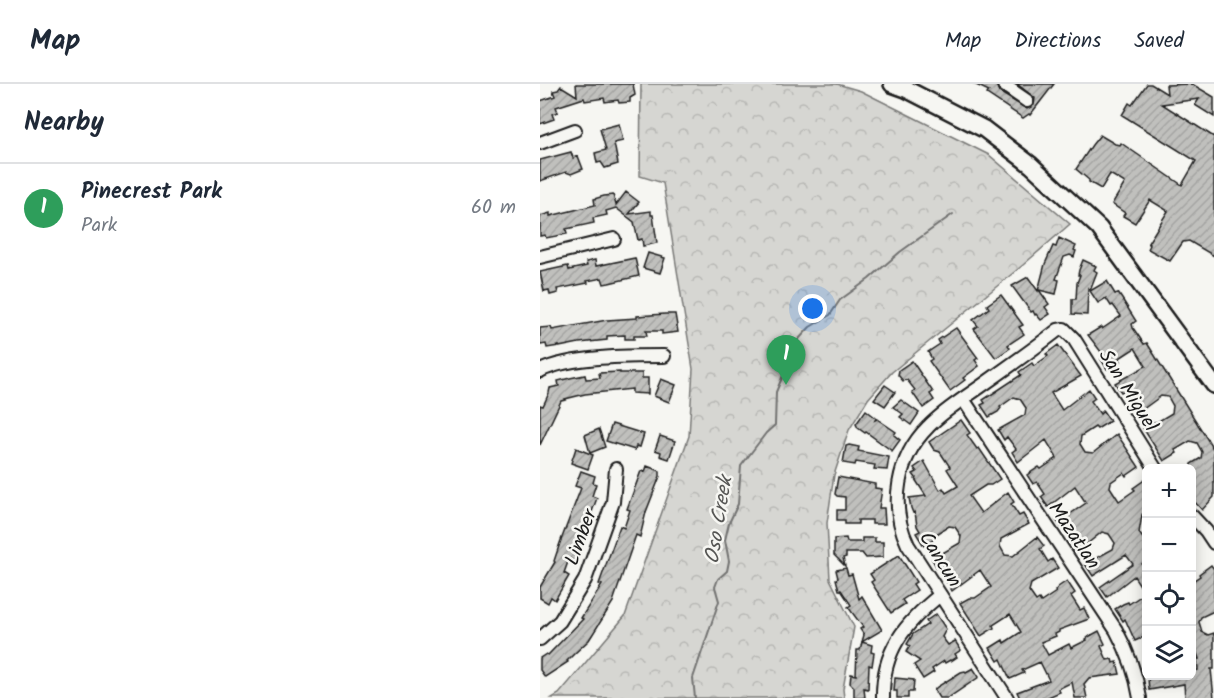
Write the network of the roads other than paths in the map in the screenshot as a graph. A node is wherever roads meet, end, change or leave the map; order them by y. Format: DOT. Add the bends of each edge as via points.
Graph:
graph roads {
  1 [pos="900,85"];
  2 [pos="1004,85"];
  3 [pos="1018,88"];
  4 [pos="1027,101"];
  5 [pos="575,130"];
  6 [pos="540,143"];
  7 [pos="614,239"];
  8 [pos="540,257"];
  9 [pos="1070,333"];
  10 [pos="664,356"];
  11 [pos="540,371"];
  12 [pos="1214,385"];
  13 [pos="963,399"];
  14 [pos="1152,464"];
  15 [pos="616,469"];
  16 [pos="1193,518"];
  17 [pos="1214,543"];
  18 [pos="940,595"];
  19 [pos="540,639"];
  20 [pos="883,698"];
  21 [pos="1006,698"];
  22 [pos="1140,698"];
  1 -- 12 [label="main road" via="984,129 1031,165 1099,228"];
  2 -- 3 [label="street"];
  3 -- 4 [label="street"];
  5 -- 6 [label="street"];
  7 -- 8 [label="street"];
  9 -- 13 [label="street, Cancun" via="1058,330"];
  9 -- 14 [label="street, San Miguel"];
  10 -- 11 [label="street" via="618,357 552,365"];
  13 -- 18 [label="street, Cancun" via="918,438 899,480 901,531"];
  13 -- 22 [label="street, Mazatlan" via="1116,630 1128,651"];
  15 -- 19 [label="street, Limber" via="613,502 585,580 560,621"];
  16 -- 17 [label="street"];
  18 -- 20 [label="street" via="920,611 890,652"];
  18 -- 21 [label="street, Cancun"];
}
